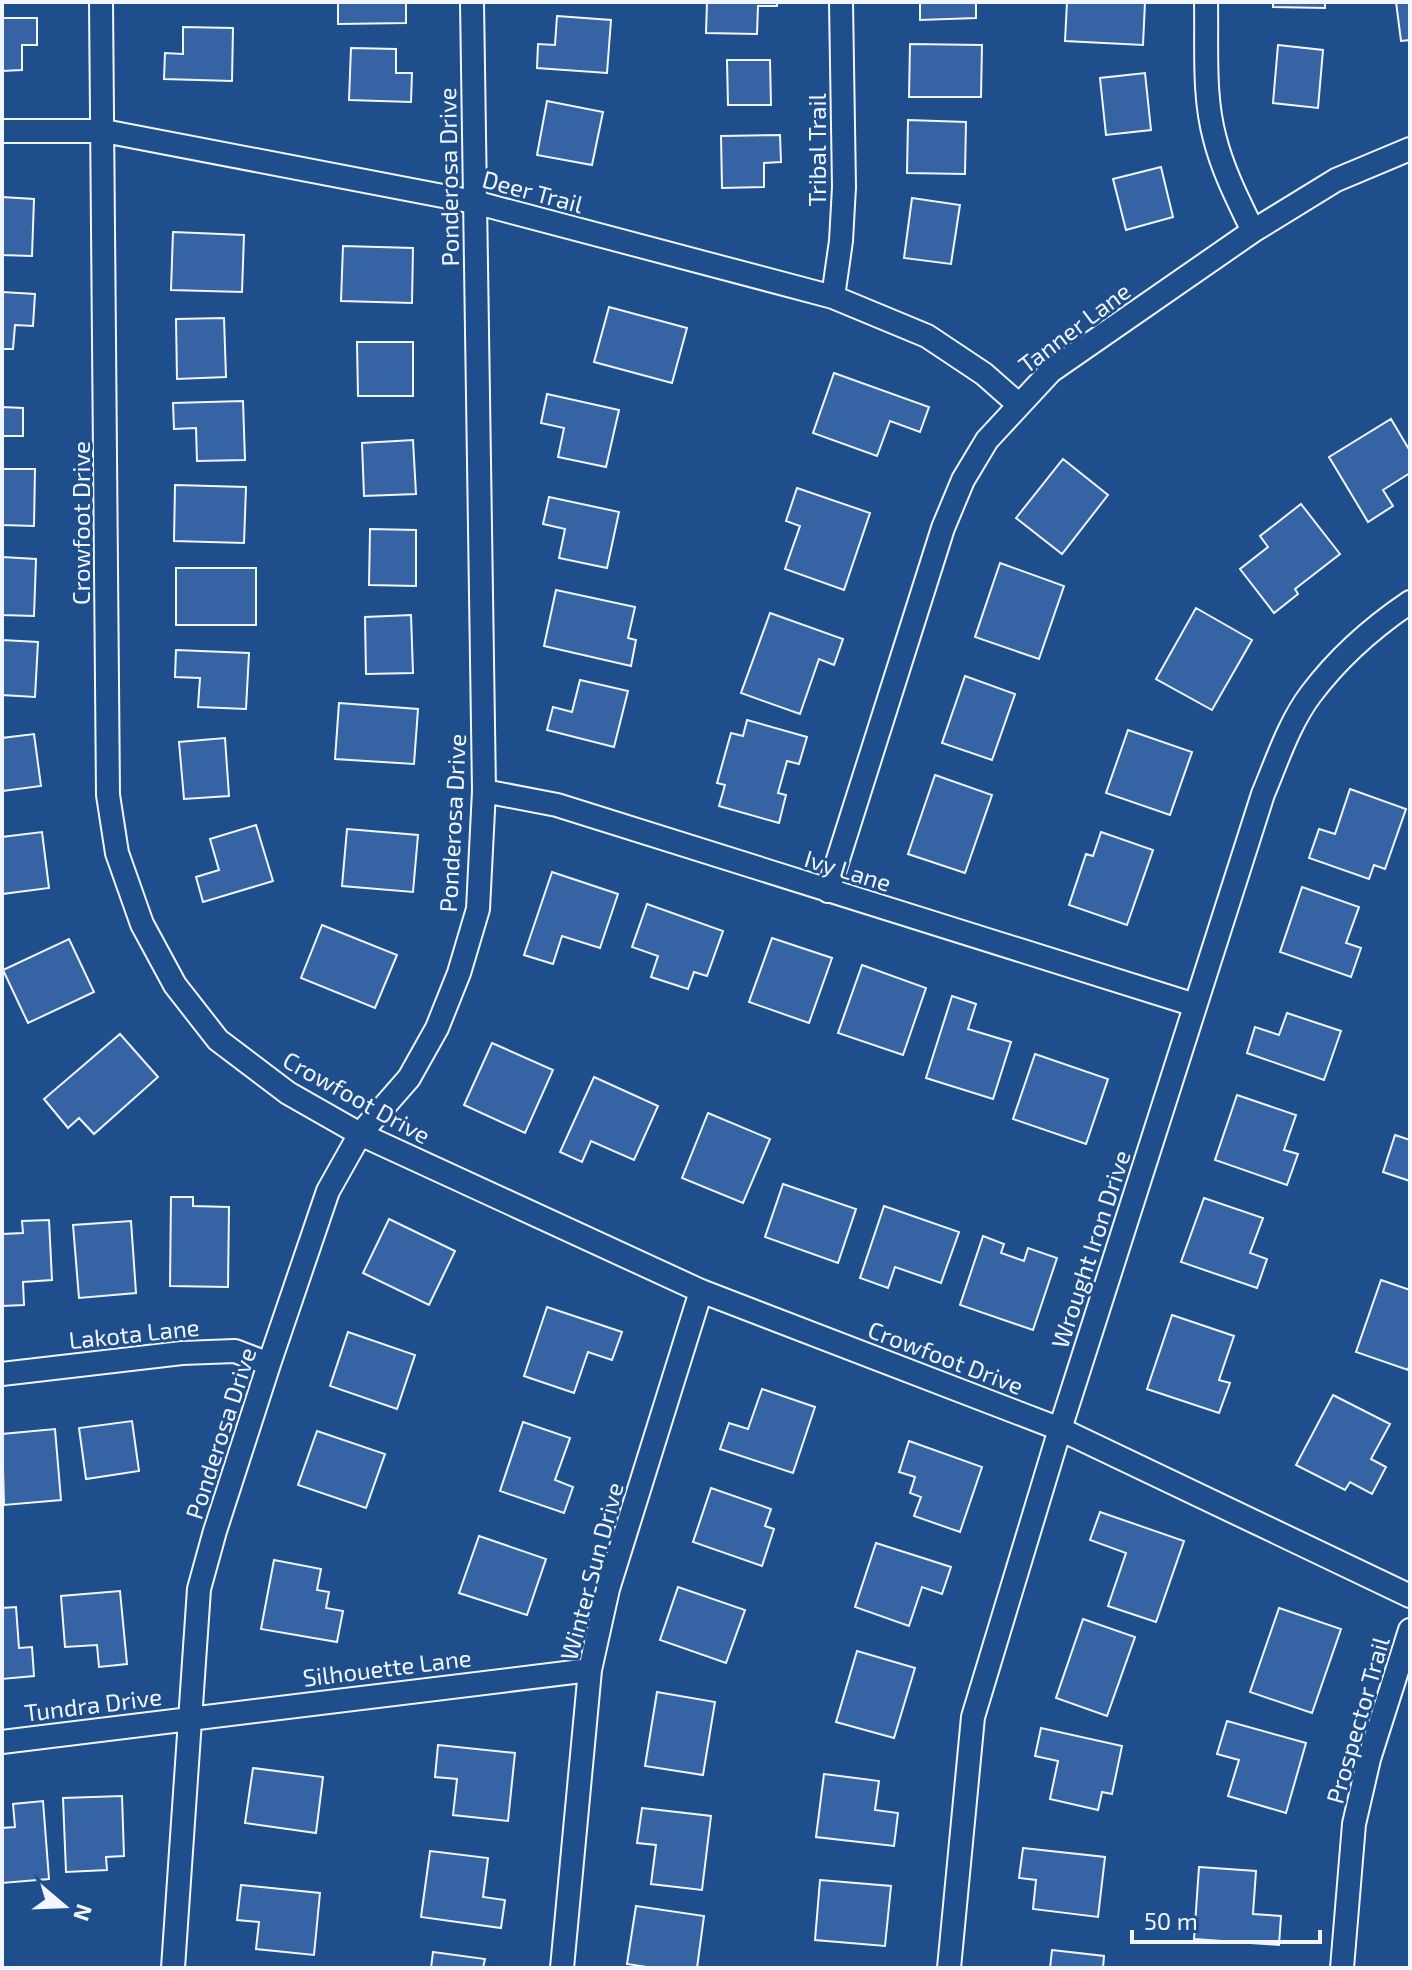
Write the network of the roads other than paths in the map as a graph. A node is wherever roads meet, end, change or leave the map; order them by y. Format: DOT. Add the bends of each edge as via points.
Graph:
graph roads {
  1 [pos="101,2"];
  2 [pos="472,2"];
  3 [pos="841,2"];
  4 [pos="1206,2"];
  5 [pos="2,131"];
  6 [pos="104,131"];
  7 [pos="1410,149"];
  8 [pos="474,202"];
  9 [pos="1253,231"];
  10 [pos="833,297"];
  11 [pos="1018,404"];
  12 [pos="1410,602"];
  13 [pos="484,791"];
  14 [pos="828,891"];
  15 [pos="1195,1005"];
  16 [pos="360,1134"];
  17 [pos="701,1291"];
  18 [pos="269,1364"];
  19 [pos="2,1374"];
  20 [pos="1060,1429"];
  21 [pos="1410,1596"];
  22 [pos="1410,1630"];
  23 [pos="590,1670"];
  24 [pos="192,1717"];
  25 [pos="2,1742"];
  26 [pos="173,1968"];
  27 [pos="562,1968"];
  28 [pos="949,1968"];
  29 [pos="1342,1968"];
  1 -- 6 [label="street, Crowfoot Drive"];
  2 -- 8 [label="street, Ponderosa Drive"];
  3 -- 10 [label="street, Tribal Trail" via="844,187"];
  4 -- 9 [label="street" via="1214,138"];
  5 -- 6 [label="street, Deer Trail"];
  6 -- 8 [label="street, Deer Trail"];
  6 -- 16 [label="street, Crowfoot Drive" via="108,795 117,853 142,924 175,985 218,1040 288,1093"];
  7 -- 9 [label="street, Tanner Lane" via="1336,180"];
  8 -- 10 [label="street, Deer Trail"];
  8 -- 13 [label="street, Ponderosa Drive"];
  9 -- 11 [label="street, Tanner Lane" via="1051,371"];
  10 -- 11 [label="street, Deer Trail" via="927,336"];
  11 -- 14 [label="street, Tanner Lane" via="987,440 943,528"];
  12 -- 15 [label="street, Wrought Iron Drive" via="1344,655 1309,696 1263,794"];
  13 -- 14 [label="street, Ivy Lane" via="557,805"];
  13 -- 16 [label="street, Ponderosa Drive" via="478,909 459,973 409,1078"];
  14 -- 15 [label="street, Ivy Lane"];
  15 -- 20 [label="street, Wrought Iron Drive"];
  16 -- 17 [label="street, Crowfoot Drive"];
  16 -- 18 [label="street, Ponderosa Drive" via="328,1191"];
  17 -- 20 [label="street, Crowfoot Drive"];
  17 -- 23 [label="street, Winter Sun Drive" via="608,1589"];
  18 -- 19 [label="street, Lakota Lane" via="221,1351"];
  18 -- 24 [label="street, Ponderosa Drive" via="199,1589"];
  20 -- 21 [label="street, Crowfoot Drive"];
  20 -- 28 [label="street, Wrought Iron Drive" via="973,1717"];
  22 -- 29 [label="street, Prospector Trail" via="1354,1824"];
  23 -- 24 [label="street, Silhouette Lane"];
  23 -- 27 [label="street, Winter Sun Drive"];
  24 -- 25 [label="street, Tundra Drive"];
  24 -- 26 [label="street, Ponderosa Drive"];
}
